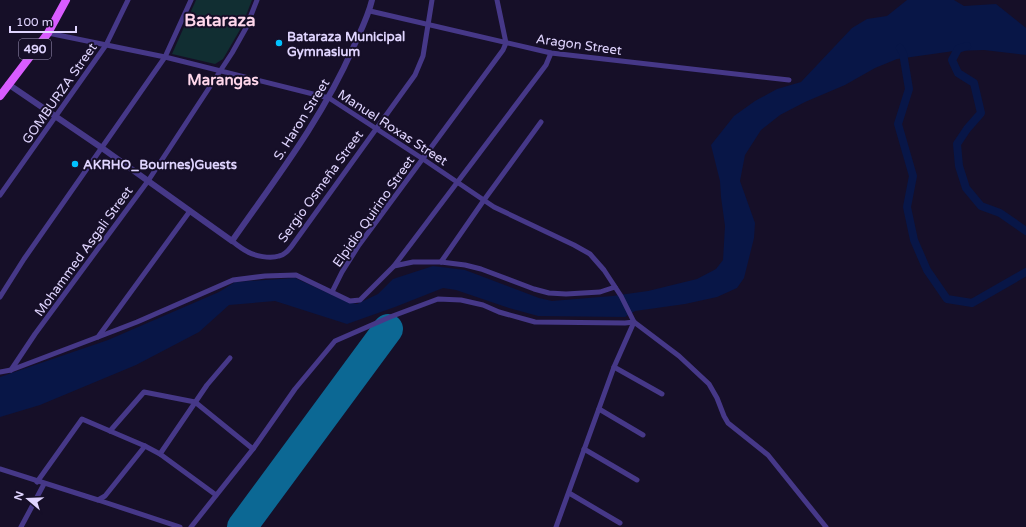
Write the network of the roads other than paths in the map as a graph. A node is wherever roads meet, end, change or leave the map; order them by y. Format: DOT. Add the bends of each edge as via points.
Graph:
graph roads {
  1 [pos="66,0"];
  2 [pos="128,0"];
  3 [pos="191,0"];
  4 [pos="257,0"];
  5 [pos="372,0"];
  6 [pos="432,0"];
  7 [pos="497,0"];
  8 [pos="370,11"];
  9 [pos="428,24"];
  10 [pos="48,33"];
  11 [pos="506,43"];
  12 [pos="106,45"];
  13 [pos="551,53"];
  14 [pos="165,57"];
  15 [pos="220,71"];
  16 [pos="789,80"];
  17 [pos="8,84"];
  18 [pos="0,96"];
  19 [pos="329,98"];
  20 [pos="56,117"];
  21 [pos="541,122"];
  22 [pos="376,128"];
  23 [pos="102,148"];
  24 [pos="423,158"];
  25 [pos="148,181"];
  26 [pos="457,182"];
  27 [pos="0,195"];
  28 [pos="484,200"];
  29 [pos="190,211"];
  30 [pos="232,241"];
  31 [pos="441,262"];
  32 [pos="394,266"];
  33 [pos="615,287"];
  34 [pos="332,292"];
  35 [pos="0,297"];
  36 [pos="634,322"];
  37 [pos="98,338"];
  38 [pos="230,358"];
  39 [pos="614,367"];
  40 [pos="11,370"];
  41 [pos="0,372"];
  42 [pos="662,394"];
  43 [pos="195,402"];
  44 [pos="599,409"];
  45 [pos="110,431"];
  46 [pos="643,435"];
  47 [pos="145,446"];
  48 [pos="253,449"];
  49 [pos="584,449"];
  50 [pos="160,454"];
  51 [pos="0,469"];
  52 [pos="637,480"];
  53 [pos="37,482"];
  54 [pos="44,484"];
  55 [pos="569,493"];
  56 [pos="216,495"];
  57 [pos="98,500"];
  58 [pos="620,523"];
  59 [pos="21,527"];
  60 [pos="180,527"];
  61 [pos="192,527"];
  62 [pos="556,527"];
  63 [pos="826,527"];
  1 -- 10 [label="main road, 490"];
  2 -- 12 [label="street, GOMBURZA Street"];
  3 -- 14 [label="street"];
  4 -- 15 [label="street, Mohammed Asgali Street" via="246,28"];
  5 -- 8 [label="street, S. Haron Street"];
  6 -- 9 [label="street, Sergio Osmeña Street"];
  7 -- 11 [label="street"];
  8 -- 9 [label="street, Aragon Street"];
  8 -- 19 [label="street, S. Haron Street"];
  9 -- 11 [label="street, Aragon Street"];
  9 -- 22 [label="street, Sergio Osmeña Street" via="423,56 417,70 400,98"];
  10 -- 12 [label="street, Manuel Roxas Street"];
  10 -- 17 [label="main road, 490"];
  11 -- 13 [label="street, Aragon Street"];
  11 -- 24 [label="street, Elpidio Quirino Street" via="500,55"];
  12 -- 14 [label="street, Manuel Roxas Street"];
  12 -- 20 [label="street, GOMBURZA Street"];
  13 -- 16 [label="street, Aragon Street"];
  13 -- 26 [label="street" via="546,65"];
  14 -- 15 [label="street, Manuel Roxas Street"];
  14 -- 23 [label="street"];
  15 -- 19 [label="street, Manuel Roxas Street"];
  15 -- 25 [label="street, Mohammed Asgali Street"];
  17 -- 18 [label="main road, 490"];
  17 -- 20 [label="street"];
  19 -- 22 [label="street, Manuel Roxas Street"];
  19 -- 30 [label="street, S. Haron Street"];
  20 -- 23 [label="street"];
  20 -- 27 [label="street, GOMBURZA Street"];
  21 -- 28 [label="street"];
  22 -- 24 [label="street, Manuel Roxas Street"];
  22 -- 30 [label="street, Sergio Osmeña Street" via="291,247 282,255 274,257 252,254"];
  23 -- 25 [label="street"];
  23 -- 35 [label="street"];
  24 -- 26 [label="street, Manuel Roxas Street"];
  24 -- 34 [label="street, Elpidio Quirino Street" via="360,245"];
  25 -- 29 [label="street"];
  25 -- 40 [label="street, Mohammed Asgali Street"];
  26 -- 28 [label="street, Manuel Roxas Street"];
  26 -- 32 [label="street"];
  28 -- 31 [label="street"];
  28 -- 33 [label="street, Manuel Roxas Street" via="590,254"];
  29 -- 30 [label="street"];
  29 -- 37 [label="street"];
  31 -- 32 [label="street" via="413,262"];
  31 -- 33 [label="street" via="481,269 549,293 600,292"];
  32 -- 34 [label="street" via="360,300 350,301"];
  33 -- 36 [label="street, Manuel Roxas Street"];
  34 -- 37 [label="street" via="296,275 233,280"];
  36 -- 39 [label="street"];
  36 -- 48 [label="street" via="535,322 461,300 438,300 335,340 295,389"];
  36 -- 63 [label="street" via="679,356 709,384 728,423 768,455"];
  37 -- 40 [label="street"];
  38 -- 43 [label="street"];
  39 -- 42 [label="street"];
  39 -- 44 [label="street"];
  40 -- 41 [label="street"];
  43 -- 45 [label="street" via="144,392"];
  43 -- 48 [label="street"];
  43 -- 50 [label="street"];
  44 -- 46 [label="street"];
  44 -- 49 [label="street"];
  45 -- 47 [label="street"];
  45 -- 53 [label="street" via="82,419"];
  47 -- 50 [label="street"];
  47 -- 57 [label="street" via="105,496"];
  48 -- 56 [label="street"];
  49 -- 52 [label="street"];
  49 -- 55 [label="street"];
  50 -- 56 [label="street"];
  51 -- 53 [label="street"];
  53 -- 54 [label="street"];
  54 -- 57 [label="street"];
  54 -- 59 [label="street"];
  55 -- 58 [label="street"];
  55 -- 62 [label="street"];
  56 -- 61 [label="street"];
  57 -- 60 [label="street"];
}
